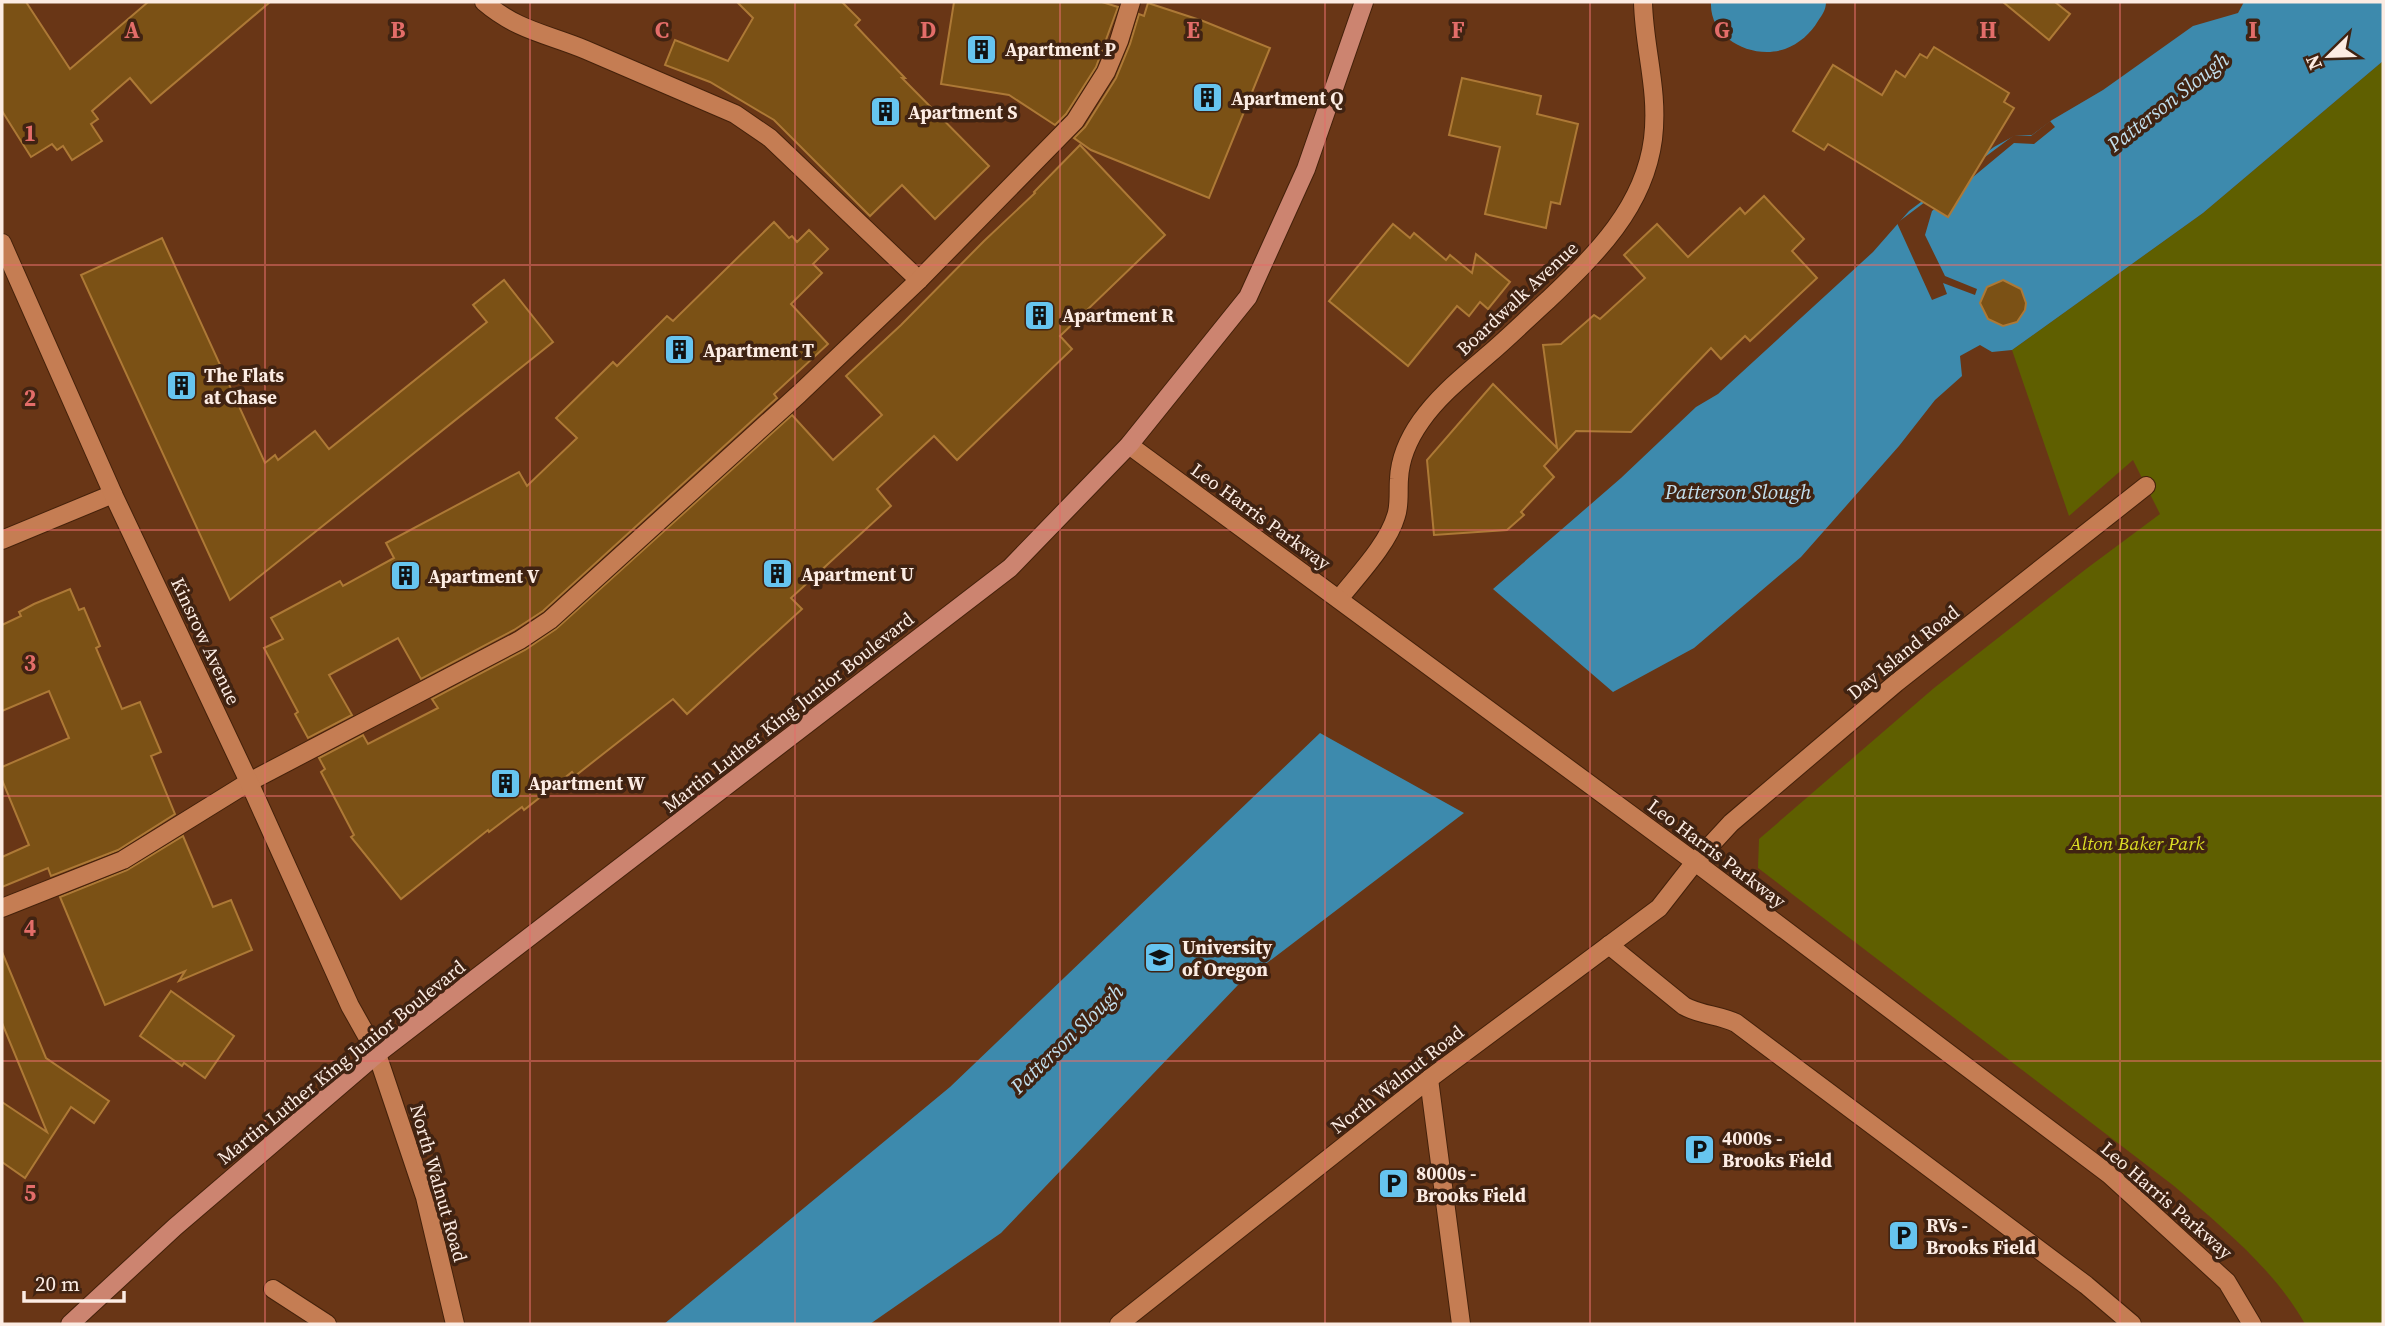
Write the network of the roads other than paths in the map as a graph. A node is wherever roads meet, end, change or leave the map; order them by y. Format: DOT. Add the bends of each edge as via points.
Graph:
graph roads {
  1 [pos="484,2"];
  2 [pos="1131,2"];
  3 [pos="1364,2"];
  4 [pos="1643,2"];
  5 [pos="2,243"];
  6 [pos="919,280"];
  7 [pos="1129,445"];
  8 [pos="2146,486"];
  9 [pos="113,494"];
  10 [pos="2,540"];
  11 [pos="1339,599"];
  12 [pos="249,782"];
  13 [pos="1695,862"];
  14 [pos="2,908"];
  15 [pos="1609,945"];
  16 [pos="377,1054"];
  17 [pos="1429,1080"];
  18 [pos="273,1289"];
  19 [pos="70,1324"];
  20 [pos="327,1324"];
  21 [pos="455,1324"];
  22 [pos="1119,1324"];
  23 [pos="1461,1324"];
  24 [pos="2132,1324"];
  25 [pos="2252,1324"];
  1 -- 6 [label="street" via="528,30 582,48 745,121 770,138"];
  2 -- 6 [label="street" via="1106,72 1075,121"];
  3 -- 7 [label="main road, Martin Luther King Junior Boulevard" via="1306,169 1248,297"];
  4 -- 11 [label="street, Boardwalk Avenue" via="1654,116 1650,156 1633,202 1593,257 1434,404 1403,457 1391,529"];
  5 -- 9 [label="street, Kinsrow Avenue"];
  6 -- 12 [label="street" via="550,620"];
  7 -- 11 [label="street, Leo Harris Parkway"];
  7 -- 16 [label="main road, Martin Luther King Junior Boulevard" via="1010,568"];
  8 -- 13 [label="street, Day Island Road" via="1896,683 1731,823"];
  9 -- 10 [label="street"];
  9 -- 12 [label="street, Kinsrow Avenue"];
  11 -- 13 [label="street, Leo Harris Parkway"];
  12 -- 14 [label="street" via="123,860"];
  12 -- 16 [label="street, Kinsrow Avenue" via="350,1006"];
  13 -- 15 [label="street, North Walnut Road" via="1658,908"];
  13 -- 25 [label="street, Leo Harris Parkway" via="2110,1175 2227,1282"];
  15 -- 17 [label="street, North Walnut Road"];
  15 -- 24 [label="street" via="1684,1006 1736,1023"];
  16 -- 19 [label="main road, Martin Luther King Junior Boulevard"];
  16 -- 21 [label="street, North Walnut Road" via="425,1196"];
  17 -- 22 [label="street, North Walnut Road"];
  17 -- 23 [label="street"];
  18 -- 20 [label="street"];
}
